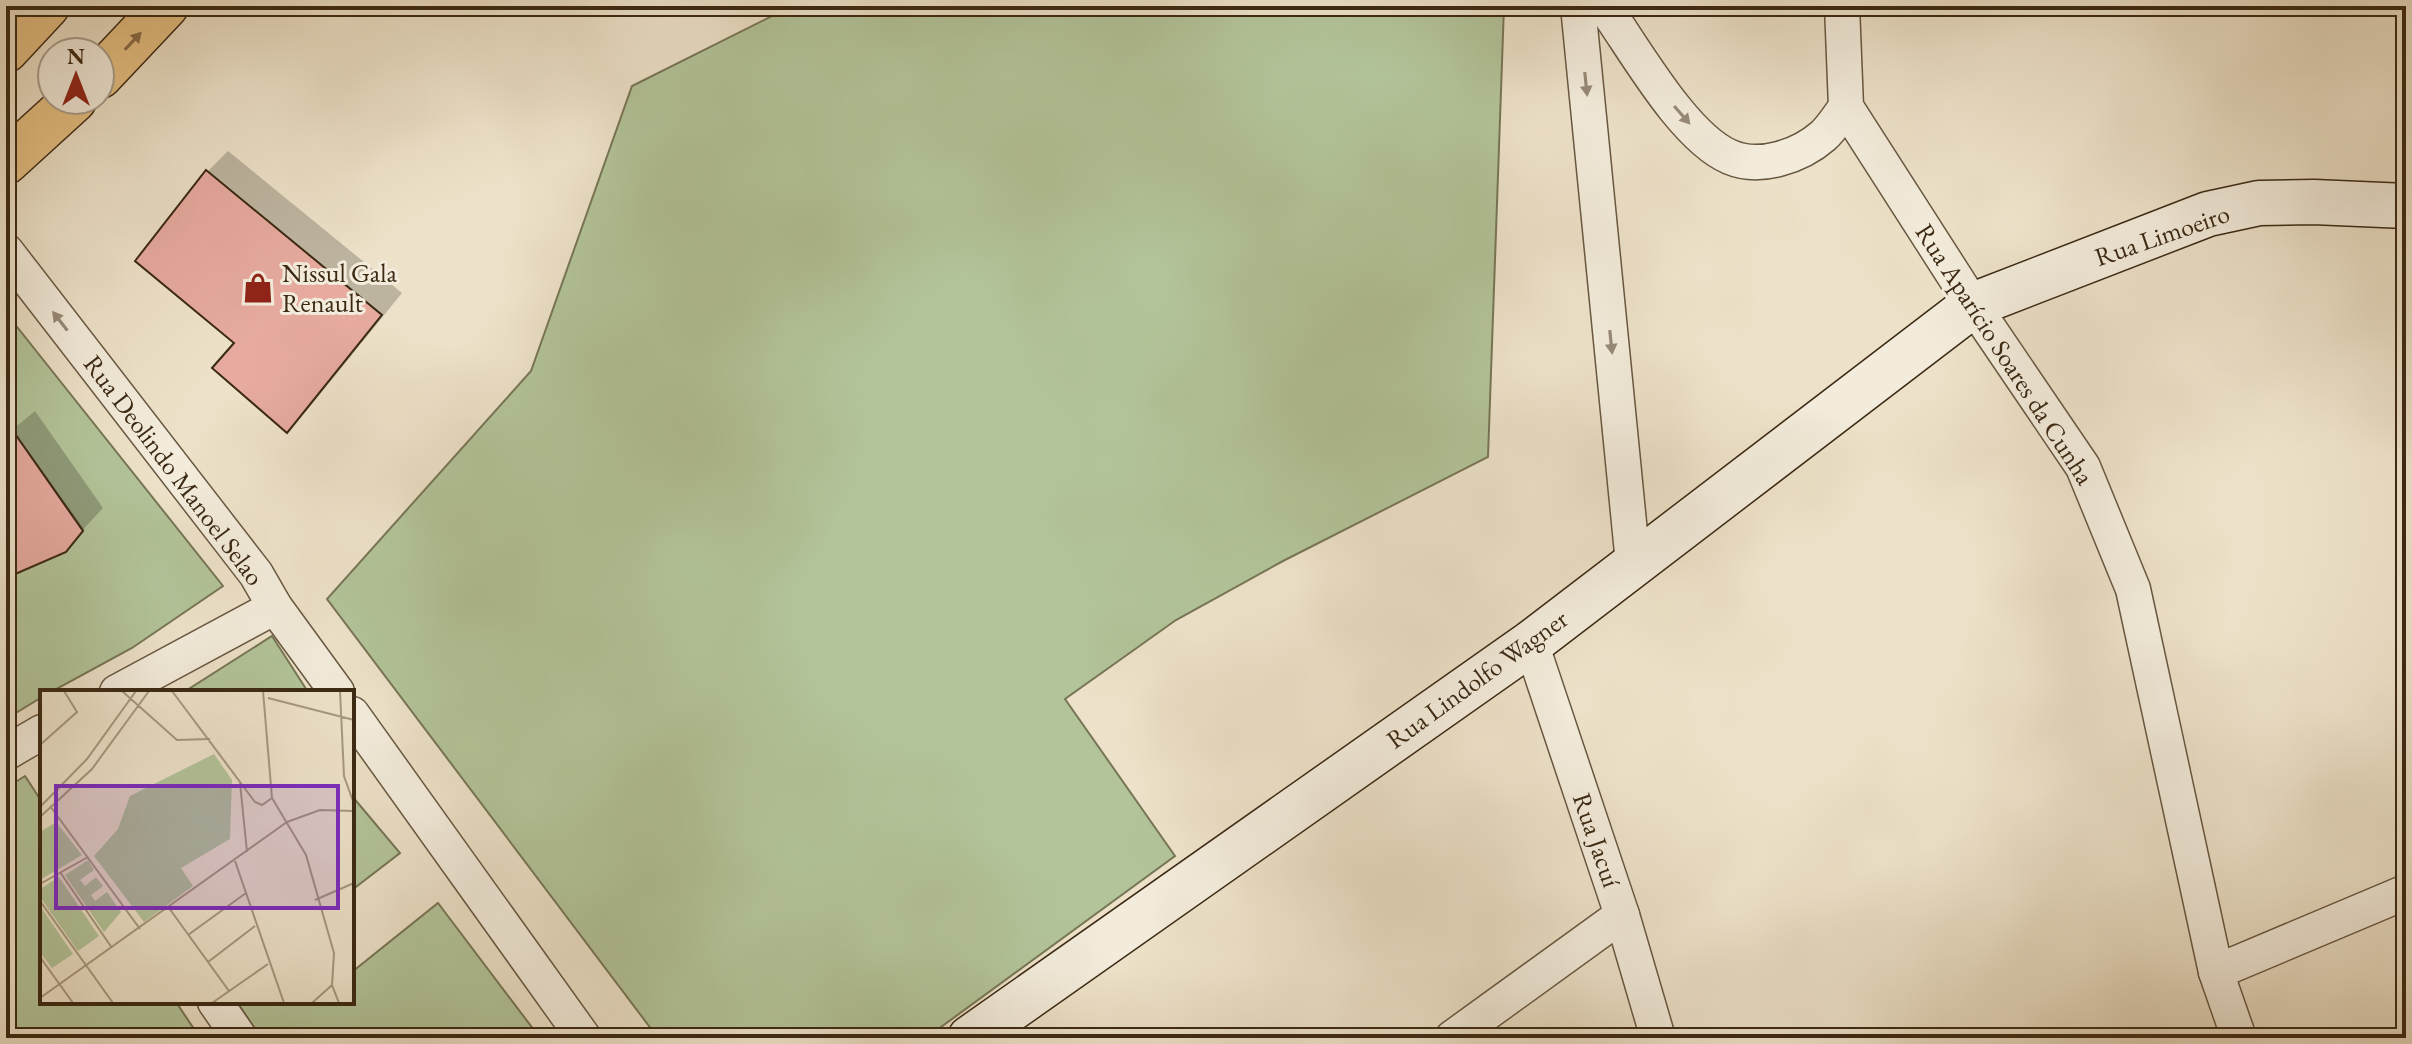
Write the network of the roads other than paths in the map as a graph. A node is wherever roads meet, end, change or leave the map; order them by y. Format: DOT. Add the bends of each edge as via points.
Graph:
graph roads {
  1 [pos="47,6"];
  2 [pos="166,6"];
  3 [pos="1578,6"];
  4 [pos="1604,6"];
  5 [pos="1842,6"];
  6 [pos="6,50"];
  7 [pos="116,59"];
  8 [pos="1846,107"];
  9 [pos="56,116"];
  10 [pos="6,162"];
  11 [pos="2406,206"];
  12 [pos="6,251"];
  13 [pos="1973,305"];
  14 [pos="1633,563"];
  15 [pos="275,607"];
  16 [pos="1531,643"];
  17 [pos="121,690"];
  18 [pos="336,690"];
  19 [pos="354,717"];
  20 [pos="2406,892"];
  21 [pos="1622,915"];
  22 [pos="2216,972"];
  23 [pos="216,1004"];
  24 [pos="240,1038"];
  25 [pos="584,1038"];
  26 [pos="970,1038"];
  27 [pos="1452,1038"];
  28 [pos="1658,1038"];
  29 [pos="2239,1038"];
  1 -- 6 [label="main road"];
  7 -- 2 [label="main road, one-way"];
  3 -- 14 [label="street, one-way"];
  4 -- 8 [label="street, one-way" via="1675,107 1703,138 1732,158 1764,161 1795,155 1824,135"];
  5 -- 8 [label="street"];
  8 -- 13 [label="street, Rua Aparício Soares da Cunha"];
  9 -- 10 [label="main road"];
  11 -- 13 [label="street, Rua Limoeiro" via="2259,203 2208,214"];
  15 -- 12 [label="street, Rua Deolindo Manoel Selao, one-way" via="256,574"];
  13 -- 14 [label="street, Rua Lindolfo Wagner"];
  13 -- 22 [label="street, Rua Aparício Soares da Cunha" via="2083,467 2133,589"];
  14 -- 16 [label="street, Rua Lindolfo Wagner"];
  15 -- 17 [label="street"];
  15 -- 18 [label="street, Rua Deolindo Manoel Selao"];
  16 -- 21 [label="street, Rua Jacuí"];
  16 -- 26 [label="street, Rua Lindolfo Wagner"];
  19 -- 25 [label="street"];
  20 -- 22 [label="street"];
  21 -- 27 [label="street"];
  21 -- 28 [label="street, Rua Jacuí"];
  22 -- 29 [label="street, Rua Aparício Soares da Cunha"];
  23 -- 24 [label="street"];
}
